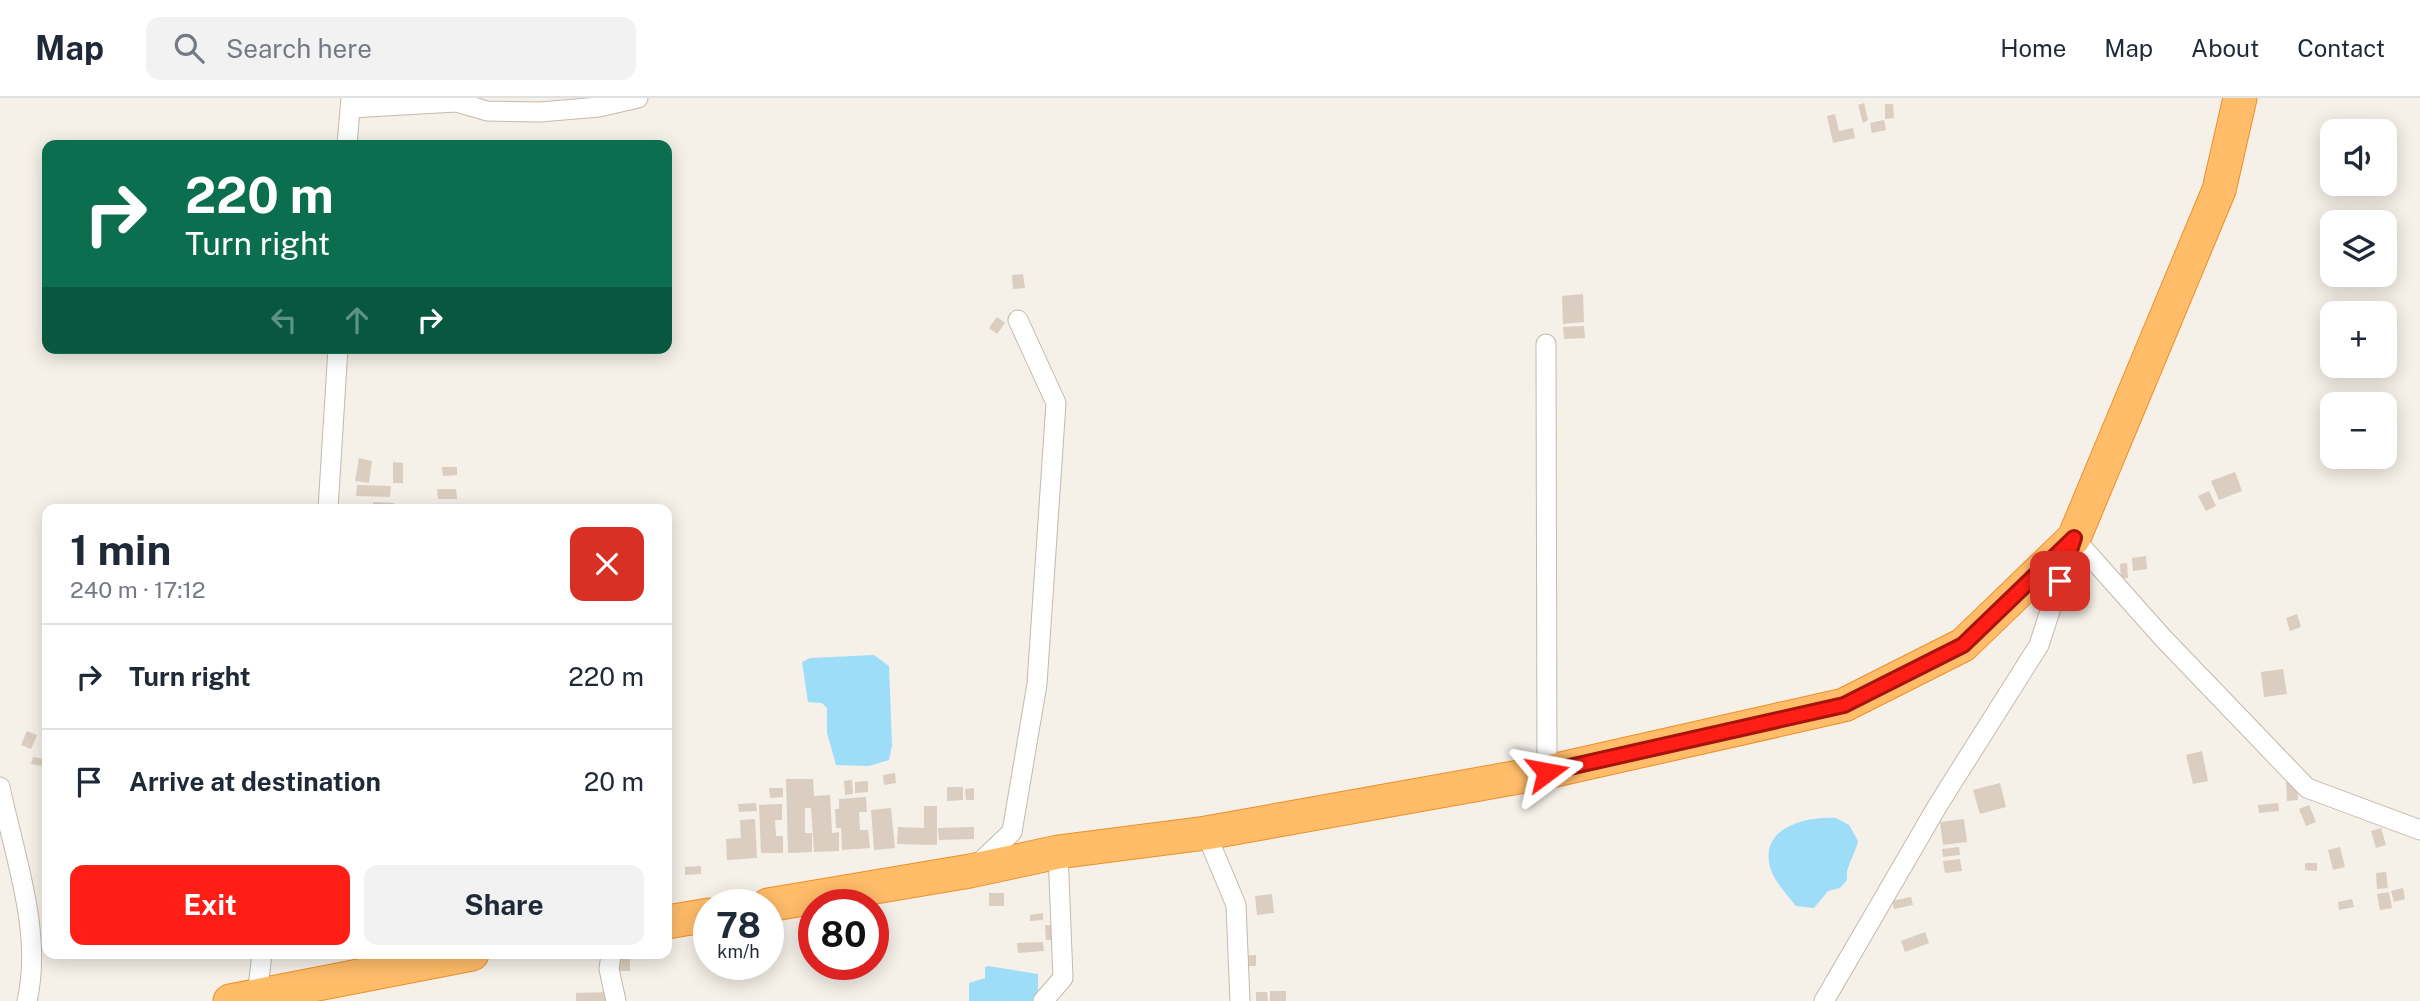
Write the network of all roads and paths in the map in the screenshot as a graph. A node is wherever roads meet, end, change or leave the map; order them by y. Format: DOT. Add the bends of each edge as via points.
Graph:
graph roads {
  1 [pos="638,98"];
  2 [pos="2240,98"];
  3 [pos="351,103"];
  4 [pos="347,140"];
  5 [pos="1018,320"];
  6 [pos="1546,344"];
  7 [pos="338,354"];
  8 [pos="328,504"];
  9 [pos="2074,538"];
  10 [pos="1547,772"];
  11 [pos="0,787"];
  12 [pos="2420,830"];
  13 [pos="1206,833"];
  14 [pos="1058,852"];
  15 [pos="970,872"];
  16 [pos="784,902"];
  17 [pos="693,918"];
  18 [pos="672,921"];
  19 [pos="260,959"];
  20 [pos="446,959"];
  21 [pos="610,959"];
  22 [pos="243,998"];
  23 [pos="27,1001"];
  24 [pos="616,1001"];
  25 [pos="1043,1001"];
  26 [pos="1240,1001"];
  27 [pos="1824,1001"];
  1 -- 3 [label="street" via="540,112 487,111 456,102"];
  2 -- 9 [label="highway" via="2218,190"];
  3 -- 4 [label="street"];
  5 -- 15 [label="street" via="1056,403 1037,684 1012,832"];
  6 -- 10 [label="street"];
  7 -- 8 [label="street"];
  9 -- 10 [label="highway" via="1963,645 1844,705"];
  9 -- 12 [label="street" via="2307,788"];
  9 -- 27 [label="street" via="2039,645 1938,804"];
  10 -- 13 [label="highway"];
  11 -- 23 [label="street" via="30,931 33,974"];
  13 -- 14 [label="highway"];
  13 -- 26 [label="street" via="1237,905"];
  14 -- 15 [label="highway"];
  14 -- 25 [label="street" via="1063,978"];
  15 -- 16 [label="highway"];
  17 -- 18 [label="highway"];
  19 -- 22 [label="street"];
  20 -- 22 [label="highway"];
  21 -- 24 [label="street"];
}
